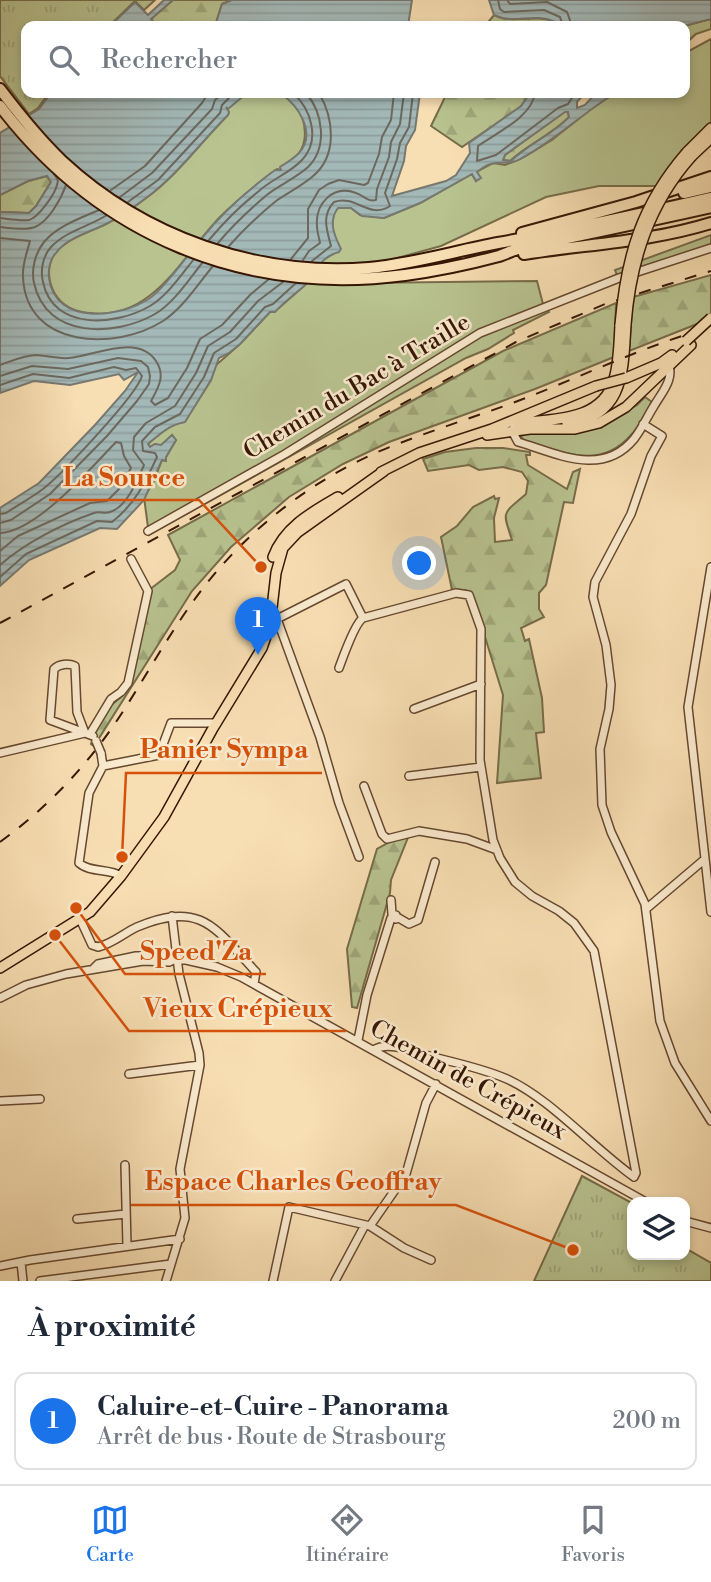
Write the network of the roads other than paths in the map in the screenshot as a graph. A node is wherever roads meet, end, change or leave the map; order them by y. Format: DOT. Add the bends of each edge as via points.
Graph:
graph roads {
  1 [pos="0,89"];
  2 [pos="0,106"];
  3 [pos="711,128"];
  4 [pos="711,138"];
  5 [pos="690,154"];
  6 [pos="711,177"];
  7 [pos="711,187"];
  8 [pos="711,198"];
  9 [pos="636,202"];
  10 [pos="711,207"];
  11 [pos="711,223"];
  12 [pos="711,230"];
  13 [pos="676,233"];
  14 [pos="499,243"];
  15 [pos="711,248"];
  16 [pos="500,256"];
  17 [pos="390,271"];
  18 [pos="711,318"];
  19 [pos="711,326"];
  20 [pos="689,343"];
  21 [pos="668,362"];
  22 [pos="643,424"];
  23 [pos="531,425"];
  24 [pos="492,429"];
  25 [pos="512,431"];
  26 [pos="465,439"];
  27 [pos="148,531"];
  28 [pos="131,559"];
  29 [pos="711,567"];
  30 [pos="363,618"];
  31 [pos="271,619"];
  32 [pos="339,668"];
  33 [pos="481,684"];
  34 [pos="414,709"];
  35 [pos="218,723"];
  36 [pos="90,736"];
  37 [pos="0,753"];
  38 [pos="103,765"];
  39 [pos="481,767"];
  40 [pos="409,776"];
  41 [pos="364,786"];
  42 [pos="496,850"];
  43 [pos="359,857"];
  44 [pos="705,859"];
  45 [pos="435,862"];
  46 [pos="121,876"];
  47 [pos="391,900"];
  48 [pos="646,909"];
  49 [pos="711,912"];
  50 [pos="173,916"];
  51 [pos="393,916"];
  52 [pos="80,919"];
  53 [pos="175,960"];
  54 [pos="0,968"];
  55 [pos="254,984"];
  56 [pos="0,998"];
  57 [pos="358,1040"];
  58 [pos="374,1050"];
  59 [pos="200,1065"];
  60 [pos="129,1074"];
  61 [pos="436,1084"];
  62 [pos="40,1099"];
  63 [pos="0,1101"];
  64 [pos="711,1121"];
  65 [pos="125,1165"];
  66 [pos="634,1177"];
  67 [pos="625,1190"];
  68 [pos="637,1197"];
  69 [pos="126,1214"];
  70 [pos="77,1219"];
  71 [pos="690,1222"];
  72 [pos="367,1225"];
  73 [pos="711,1228"];
  74 [pos="180,1239"];
  75 [pos="127,1246"];
  76 [pos="431,1260"];
  77 [pos="21,1262"];
  78 [pos="171,1264"];
  79 [pos="0,1266"];
  80 [pos="23,1281"];
  81 [pos="40,1281"];
  82 [pos="166,1281"];
  83 [pos="272,1281"];
  84 [pos="335,1281"];
  1 -- 17 [label="highway" via="31,129 75,172 108,198 167,231 231,255 280,265"];
  2 -- 17 [label="highway" via="41,155 85,194 176,246 228,265 279,275 341,279"];
  3 -- 5 [label="main road"];
  4 -- 5 [label="main road"];
  5 -- 23 [label="main road, bridge" via="646,229 623,324 622,375 616,393 590,418"];
  6 -- 9 [label="highway"];
  7 -- 9 [label="highway"];
  8 -- 14 [label="highway"];
  9 -- 14 [label="highway"];
  10 -- 16 [label="highway"];
  11 -- 13 [label="highway"];
  12 -- 13 [label="highway"];
  13 -- 16 [label="highway"];
  14 -- 17 [label="highway"];
  15 -- 27 [label="street, Chemin du Bac à Traille" via="619,278 480,333 285,454"];
  16 -- 17 [label="highway" via="426,272"];
  18 -- 20 [label="main road, bridge"];
  19 -- 20 [label="main road"];
  20 -- 21 [label="main road"];
  21 -- 22 [label="street" via="669,381"];
  21 -- 23 [label="main road" via="626,407 605,420 575,429"];
  21 -- 24 [label="main road, bridge"];
  22 -- 25 [label="street" via="627,445 592,461 518,442"];
  22 -- 48 [label="street" via="662,436 593,591 611,685 600,749 601,801"];
  23 -- 24 [label="main road"];
  23 -- 25 [label="main road"];
  24 -- 26 [label="main road"];
  25 -- 26 [label="main road"];
  26 -- 31 [label="main road" via="419,453 384,471 298,532 287,543 277,566"];
  28 -- 36 [label="street" via="148,591 128,683 111,699"];
  29 -- 44 [label="street" via="688,704"];
  30 -- 31 [label="street" via="346,584"];
  30 -- 32 [label="street" via="355,624"];
  30 -- 33 [label="street" via="466,593 481,629"];
  31 -- 35 [label="main road" via="262,648"];
  31 -- 43 [label="street" via="320,737"];
  33 -- 34 [label="street"];
  33 -- 39 [label="street"];
  35 -- 38 [label="street" via="174,722 169,724 159,755"];
  35 -- 46 [label="main road" via="164,817"];
  36 -- 36 [label="street" via="77,712 75,666 58,666 54,669 50,720"];
  36 -- 37 [label="street"];
  36 -- 38 [label="street, bridge"];
  38 -- 46 [label="street" via="89,793 79,863"];
  39 -- 40 [label="street"];
  39 -- 42 [label="street"];
  41 -- 42 [label="street" via="387,839 419,831 467,839"];
  42 -- 66 [label="street" via="515,881 574,923 594,951"];
  44 -- 48 [label="street"];
  44 -- 49 [label="street"];
  45 -- 51 [label="street" via="418,920 410,924"];
  46 -- 52 [label="main road" via="99,905"];
  47 -- 51 [label="street"];
  48 -- 64 [label="street" via="660,1021 675,1063"];
  50 -- 52 [label="street" via="98,947 92,946"];
  50 -- 53 [label="street"];
  50 -- 55 [label="street" via="195,917 211,927 256,972"];
  51 -- 57 [label="street" via="367,995"];
  52 -- 54 [label="main road"];
  53 -- 55 [label="street, Chemin de Crépieux" via="217,968"];
  53 -- 56 [label="street, Chemin de Crépieux" via="94,968 26,985"];
  53 -- 59 [label="street"];
  55 -- 57 [label="street, Chemin de Crépieux"];
  57 -- 58 [label="street, Chemin de Crépieux"];
  58 -- 61 [label="street, Chemin de Crépieux"];
  58 -- 66 [label="street" via="383,1046 404,1049 507,1079 535,1096"];
  59 -- 60 [label="street"];
  59 -- 74 [label="street" via="180,1169 186,1212"];
  61 -- 67 [label="street, Chemin de Crépieux"];
  61 -- 72 [label="street" via="425,1103 406,1174"];
  62 -- 63 [label="street"];
  65 -- 69 [label="street"];
  66 -- 67 [label="street"];
  67 -- 68 [label="street, Chemin de Crépieux"];
  69 -- 70 [label="street"];
  69 -- 75 [label="street"];
  71 -- 73 [label="street"];
  72 -- 76 [label="street"];
  72 -- 83 [label="street" via="289,1207"];
  72 -- 84 [label="street"];
  74 -- 75 [label="street"];
  74 -- 78 [label="street"];
  75 -- 77 [label="street"];
  77 -- 79 [label="street"];
  77 -- 80 [label="street"];
  78 -- 81 [label="street"];
  78 -- 82 [label="street"];
}
